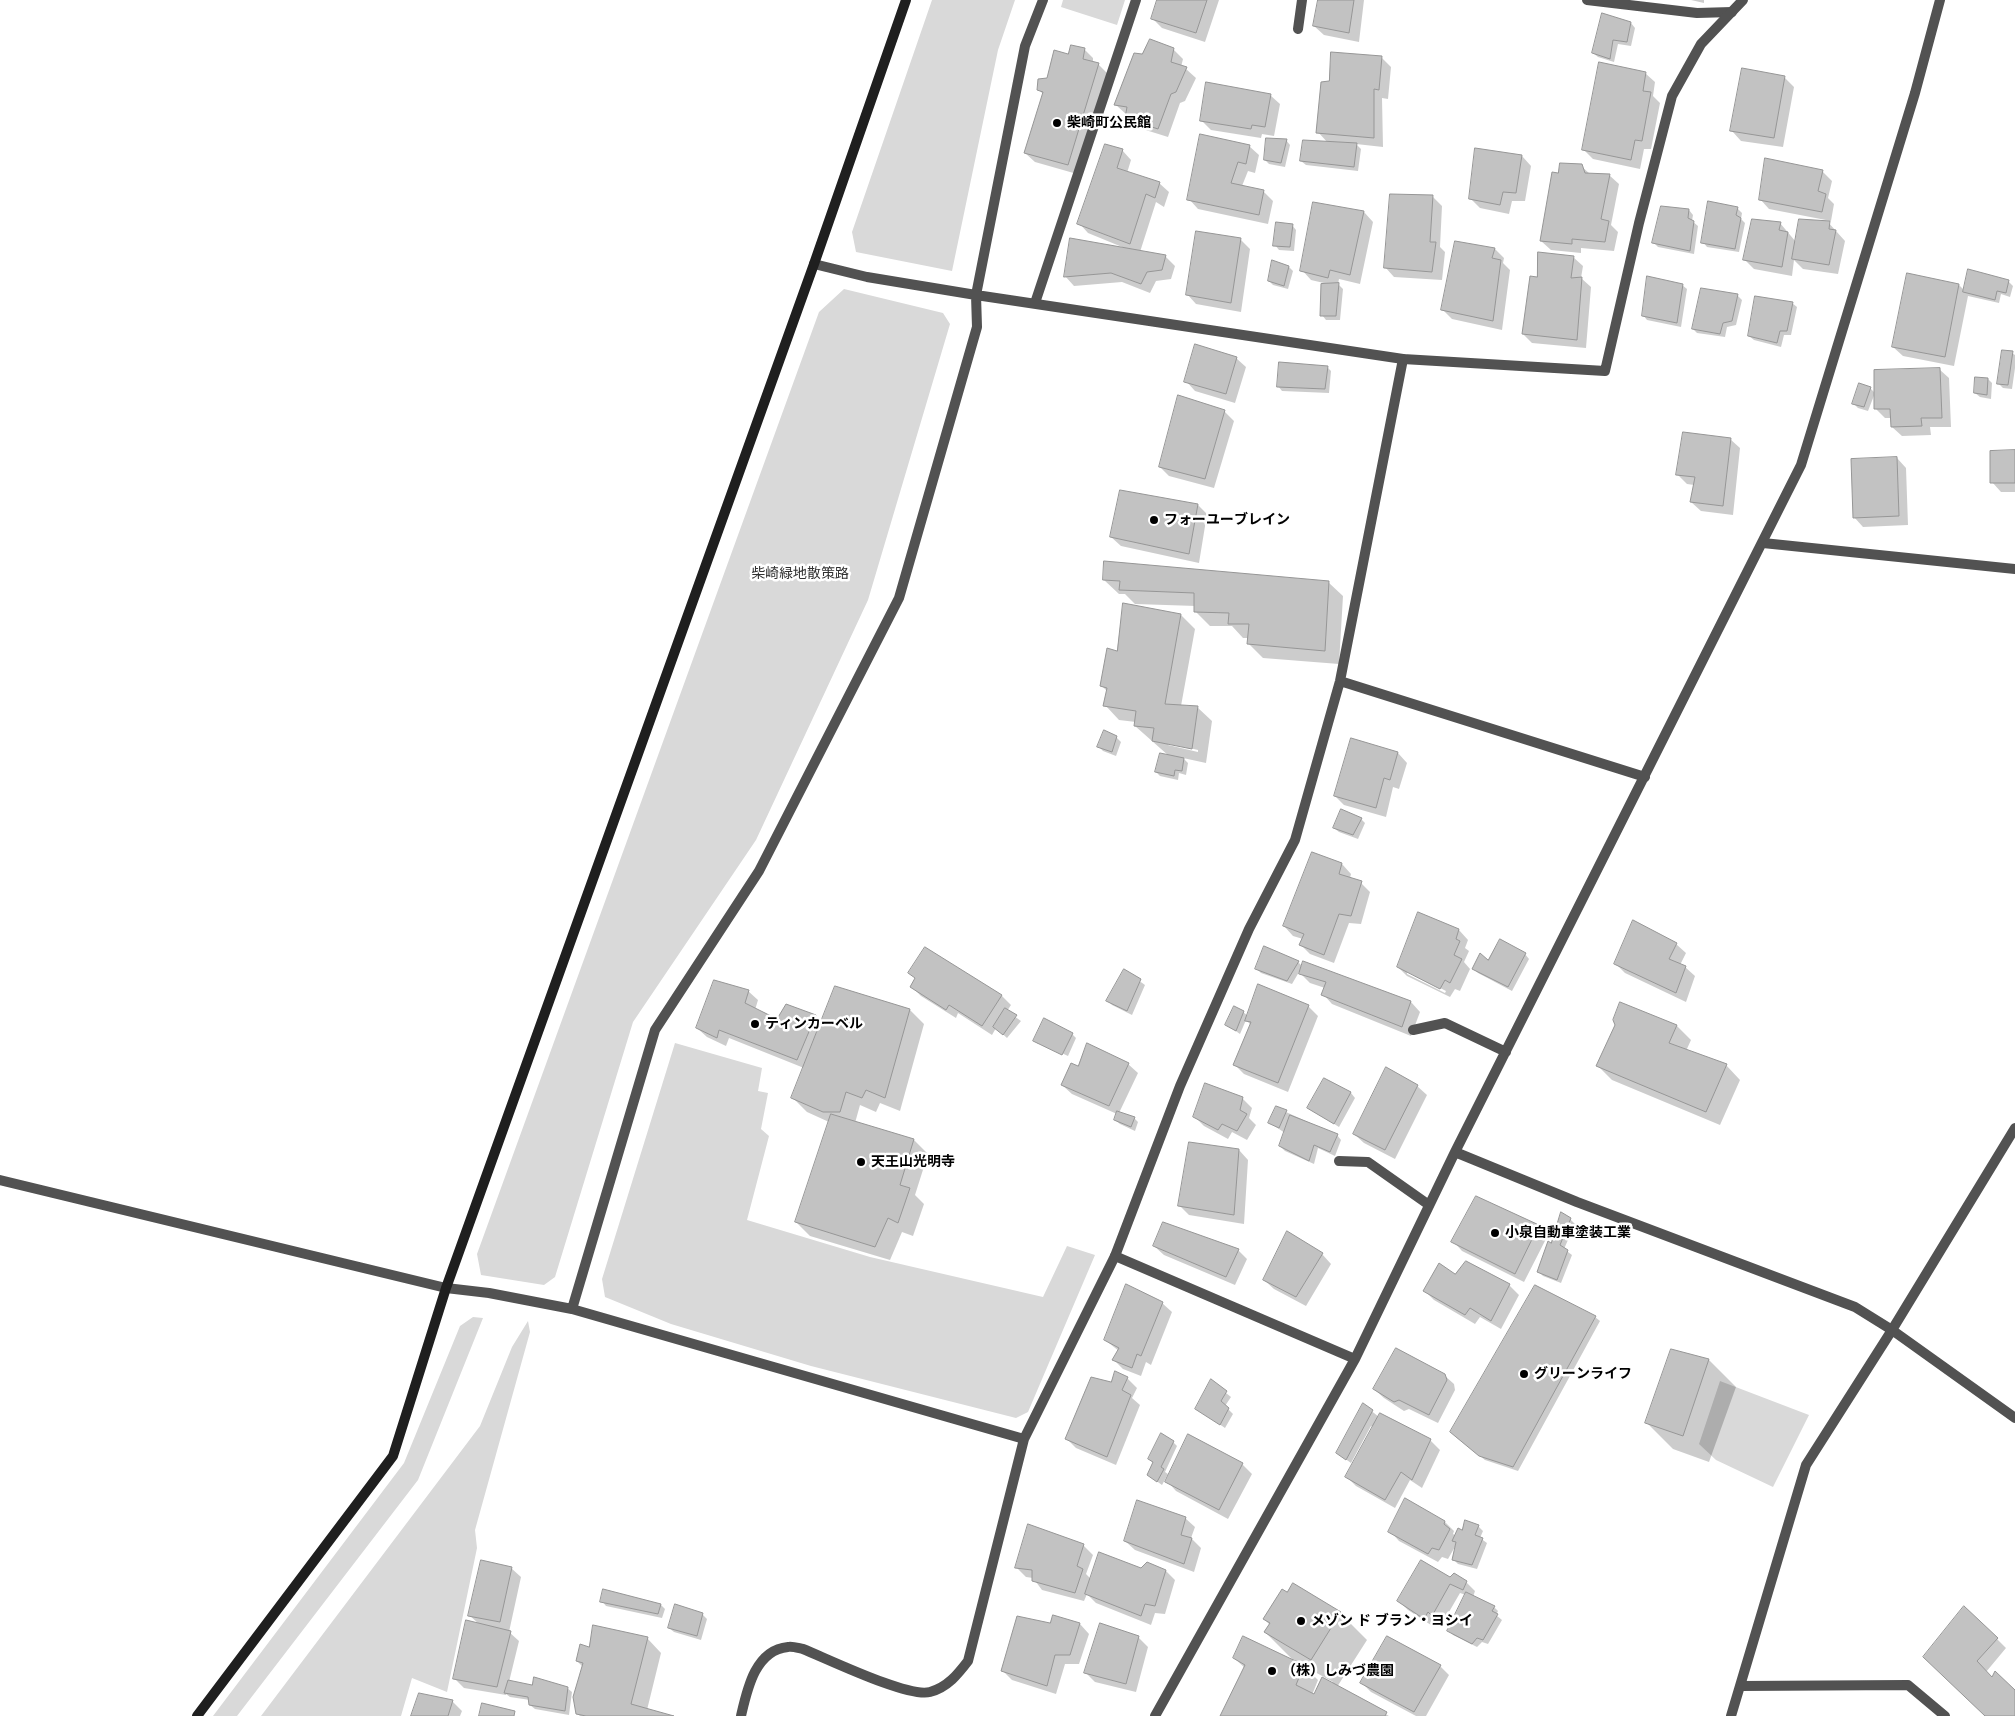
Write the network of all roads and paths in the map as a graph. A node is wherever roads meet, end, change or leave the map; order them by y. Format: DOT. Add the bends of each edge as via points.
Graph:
graph roads {
  1 [pos="906,0"];
  2 [pos="1043,0"];
  3 [pos="1136,0"];
  4 [pos="1302,0"];
  5 [pos="1587,0"];
  6 [pos="1743,0"];
  7 [pos="1940,0"];
  8 [pos="1732,12"];
  9 [pos="1298,29"];
  10 [pos="814,264"];
  11 [pos="976,295"];
  12 [pos="1035,303"];
  13 [pos="1403,359"];
  14 [pos="1763,543"];
  15 [pos="2015,569"];
  16 [pos="1340,681"];
  17 [pos="1645,777"];
  18 [pos="1413,1030"];
  19 [pos="1506,1052"];
  20 [pos="2015,1128"];
  21 [pos="1455,1152"];
  22 [pos="1340,1161"];
  23 [pos="0,1180"];
  24 [pos="1430,1205"];
  25 [pos="1115,1256"];
  26 [pos="446,1288"];
  27 [pos="572,1309"];
  28 [pos="1892,1330"];
  29 [pos="1355,1359"];
  30 [pos="2015,1418"];
  31 [pos="1024,1440"];
  32 [pos="1740,1686"];
  33 [pos="197,1716"];
  34 [pos="741,1716"];
  35 [pos="1155,1716"];
  36 [pos="1731,1716"];
  37 [pos="1945,1716"];
  1 -- 10 [label="street"];
  2 -- 11 [label="street" via="1025,46"];
  3 -- 12 [label="street"];
  4 -- 9 [label="street"];
  5 -- 8 [label="street" via="1696,13"];
  6 -- 8 [label="street"];
  7 -- 14 [label="street" via="1915,93 1801,464"];
  8 -- 13 [label="street" via="1701,44 1672,96 1605,371"];
  10 -- 11 [label="street" via="867,277"];
  10 -- 26 [label="street"];
  11 -- 12 [label="street"];
  11 -- 27 [label="street" via="977,328 899,598 759,872 655,1030"];
  12 -- 13 [label="street"];
  13 -- 16 [label="street"];
  14 -- 15 [label="street"];
  14 -- 17 [label="street"];
  16 -- 17 [label="street"];
  16 -- 25 [label="street" via="1295,840 1249,929 1180,1086"];
  17 -- 19 [label="street"];
  18 -- 19 [label="street" via="1445,1023"];
  19 -- 21 [label="street"];
  20 -- 28 [label="street"];
  21 -- 24 [label="street"];
  21 -- 28 [label="street" via="1577,1202 1855,1307"];
  22 -- 24 [label="street" via="1368,1162"];
  23 -- 26 [label="street"];
  24 -- 29 [label="street"];
  25 -- 29 [label="street"];
  25 -- 31 [label="street"];
  26 -- 27 [label="street"];
  26 -- 33 [label="street" via="393,1456"];
  27 -- 31 [label="street"];
  28 -- 30 [label="street"];
  28 -- 32 [label="street" via="1806,1465"];
  29 -- 35 [label="street"];
  31 -- 34 [label="street" via="968,1661 952,1681 929,1692 904,1690 803,1649 788,1647 771,1652 759,1666 749,1684"];
  32 -- 36 [label="street"];
  32 -- 37 [label="street" via="1908,1685"];
}
